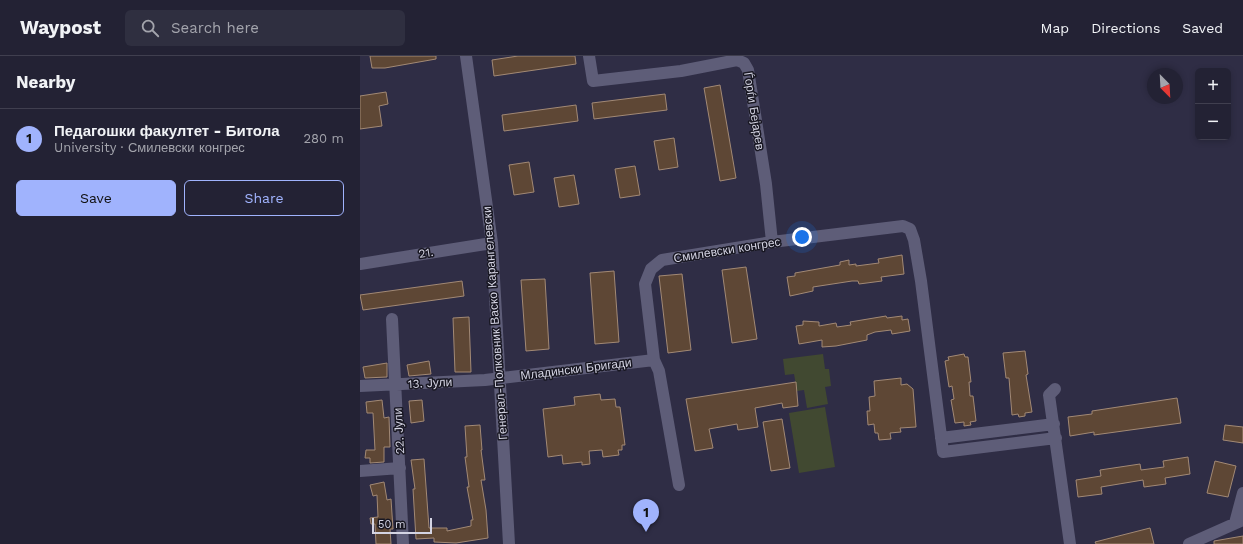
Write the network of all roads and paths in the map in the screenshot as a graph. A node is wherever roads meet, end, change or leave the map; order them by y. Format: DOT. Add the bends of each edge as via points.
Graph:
graph roads {
  1 [pos="466,56"];
  2 [pos="589,56"];
  3 [pos="772,242"];
  4 [pos="492,243"];
  5 [pos="360,264"];
  6 [pos="392,319"];
  7 [pos="654,360"];
  8 [pos="499,378"];
  9 [pos="397,384"];
  10 [pos="360,386"];
  11 [pos="1055,389"];
  12 [pos="1054,424"];
  13 [pos="941,438"];
  14 [pos="1056,438"];
  15 [pos="400,468"];
  16 [pos="360,471"];
  17 [pos="679,485"];
  18 [pos="1243,493"];
  19 [pos="1239,521"];
  20 [pos="403,544"];
  21 [pos="509,544"];
  22 [pos="1070,544"];
  23 [pos="1189,544"];
  1 -- 4 [label="street, Генерал-Полковник Васко Карангелевски"];
  2 -- 3 [label="street, Ѓорѓи Бејарев" via="593,81 681,71 737,60 744,63 750,77"];
  3 -- 7 [label="street, Смилевски конгрес" via="662,260 651,269 645,284"];
  3 -- 13 [label="street, Смилевски конгрес" via="903,226 910,229 921,281"];
  4 -- 5 [label="street, 21."];
  4 -- 8 [label="street, Генерал-Полковник Васко Карангелевски"];
  6 -- 9 [label="street, 22. Јули"];
  7 -- 8 [label="street, Младински Бригади"];
  7 -- 17 [label="street, Смилевски конгрес" via="659,371"];
  8 -- 9 [label="street, 13. Јули"];
  8 -- 21 [label="street, Генерал-Полковник Васко Карангелевски"];
  9 -- 10 [label="street, 13. Јули"];
  9 -- 15 [label="street, 22. Јули"];
  11 -- 12 [label="street" via="1049,395"];
  12 -- 13 [label="street"];
  12 -- 14 [label="street"];
  13 -- 14 [label="street, Смилевски конгрес" via="943,452"];
  14 -- 22 [label="street"];
  15 -- 16 [label="street"];
  15 -- 20 [label="street, 22. Јули"];
  18 -- 19 [label="street"];
  19 -- 23 [label="street"];
}
